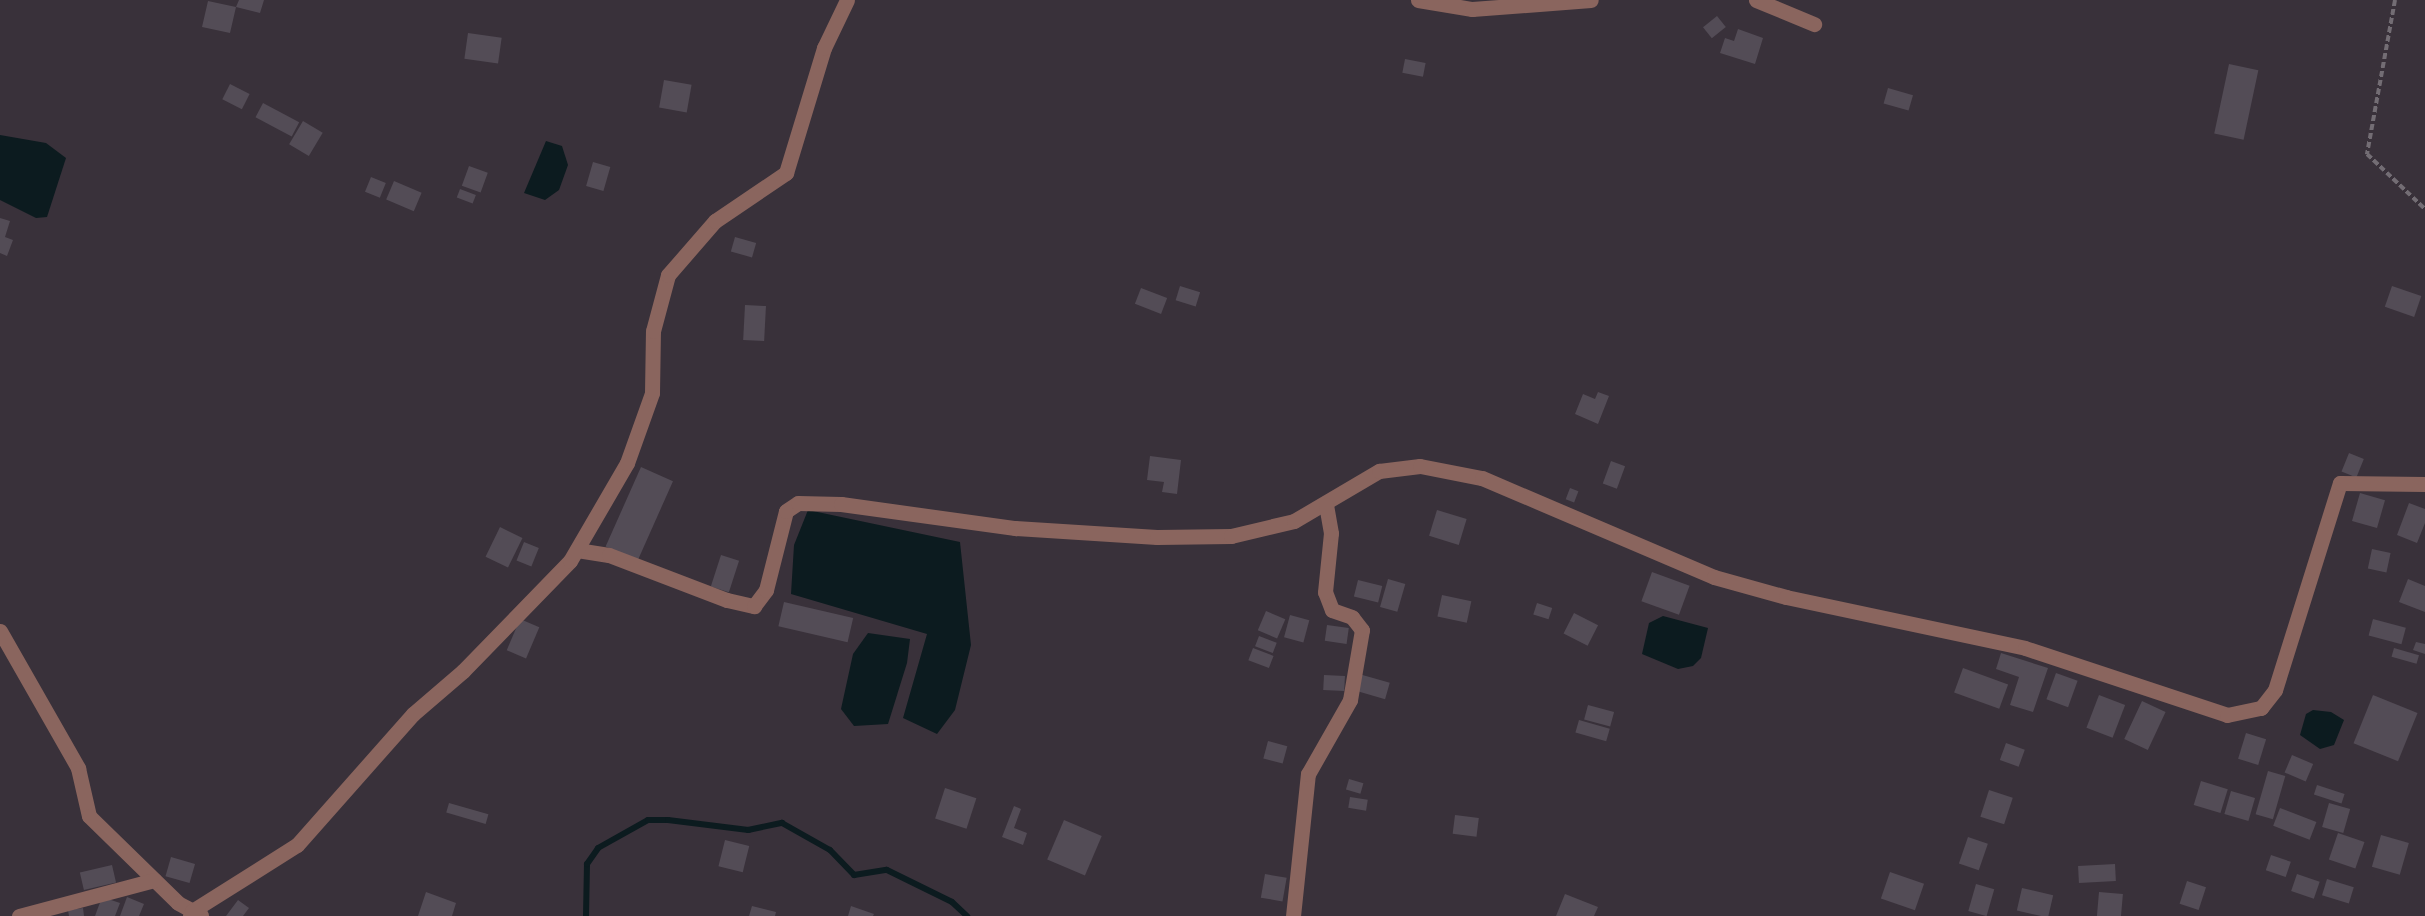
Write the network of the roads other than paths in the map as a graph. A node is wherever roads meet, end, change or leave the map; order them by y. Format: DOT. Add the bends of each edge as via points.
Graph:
graph roads {
  1 [pos="847,0"];
  2 [pos="1418,0"];
  3 [pos="1591,0"];
  4 [pos="1756,0"];
  5 [pos="1814,24"];
  6 [pos="2425,484"];
  7 [pos="1326,505"];
  8 [pos="577,550"];
  9 [pos="0,631"];
  10 [pos="154,880"];
  11 [pos="195,914"];
  12 [pos="19,916"];
  13 [pos="1293,916"];
  1 -- 8 [label="street" via="824,48 786,173 715,221 668,275 653,331 652,393 627,463"];
  2 -- 3 [label="street" via="1472,9"];
  4 -- 5 [label="street"];
  6 -- 7 [label="street" via="2340,483 2275,690 2261,708 2227,715 2025,648 1786,597 1714,577 1482,478 1420,466 1379,471"];
  7 -- 8 [label="street" via="1294,521 1231,536 1157,537 1015,528 841,504 798,503 786,511 766,590 754,606 727,600 609,555"];
  7 -- 13 [label="street" via="1331,533 1324,592 1332,610 1352,617 1362,630 1350,700 1308,774"];
  8 -- 11 [label="street" via="463,671 413,714 297,845"];
  9 -- 10 [label="street" via="78,768 89,816"];
  10 -- 11 [label="street"];
  10 -- 12 [label="street"];
}
